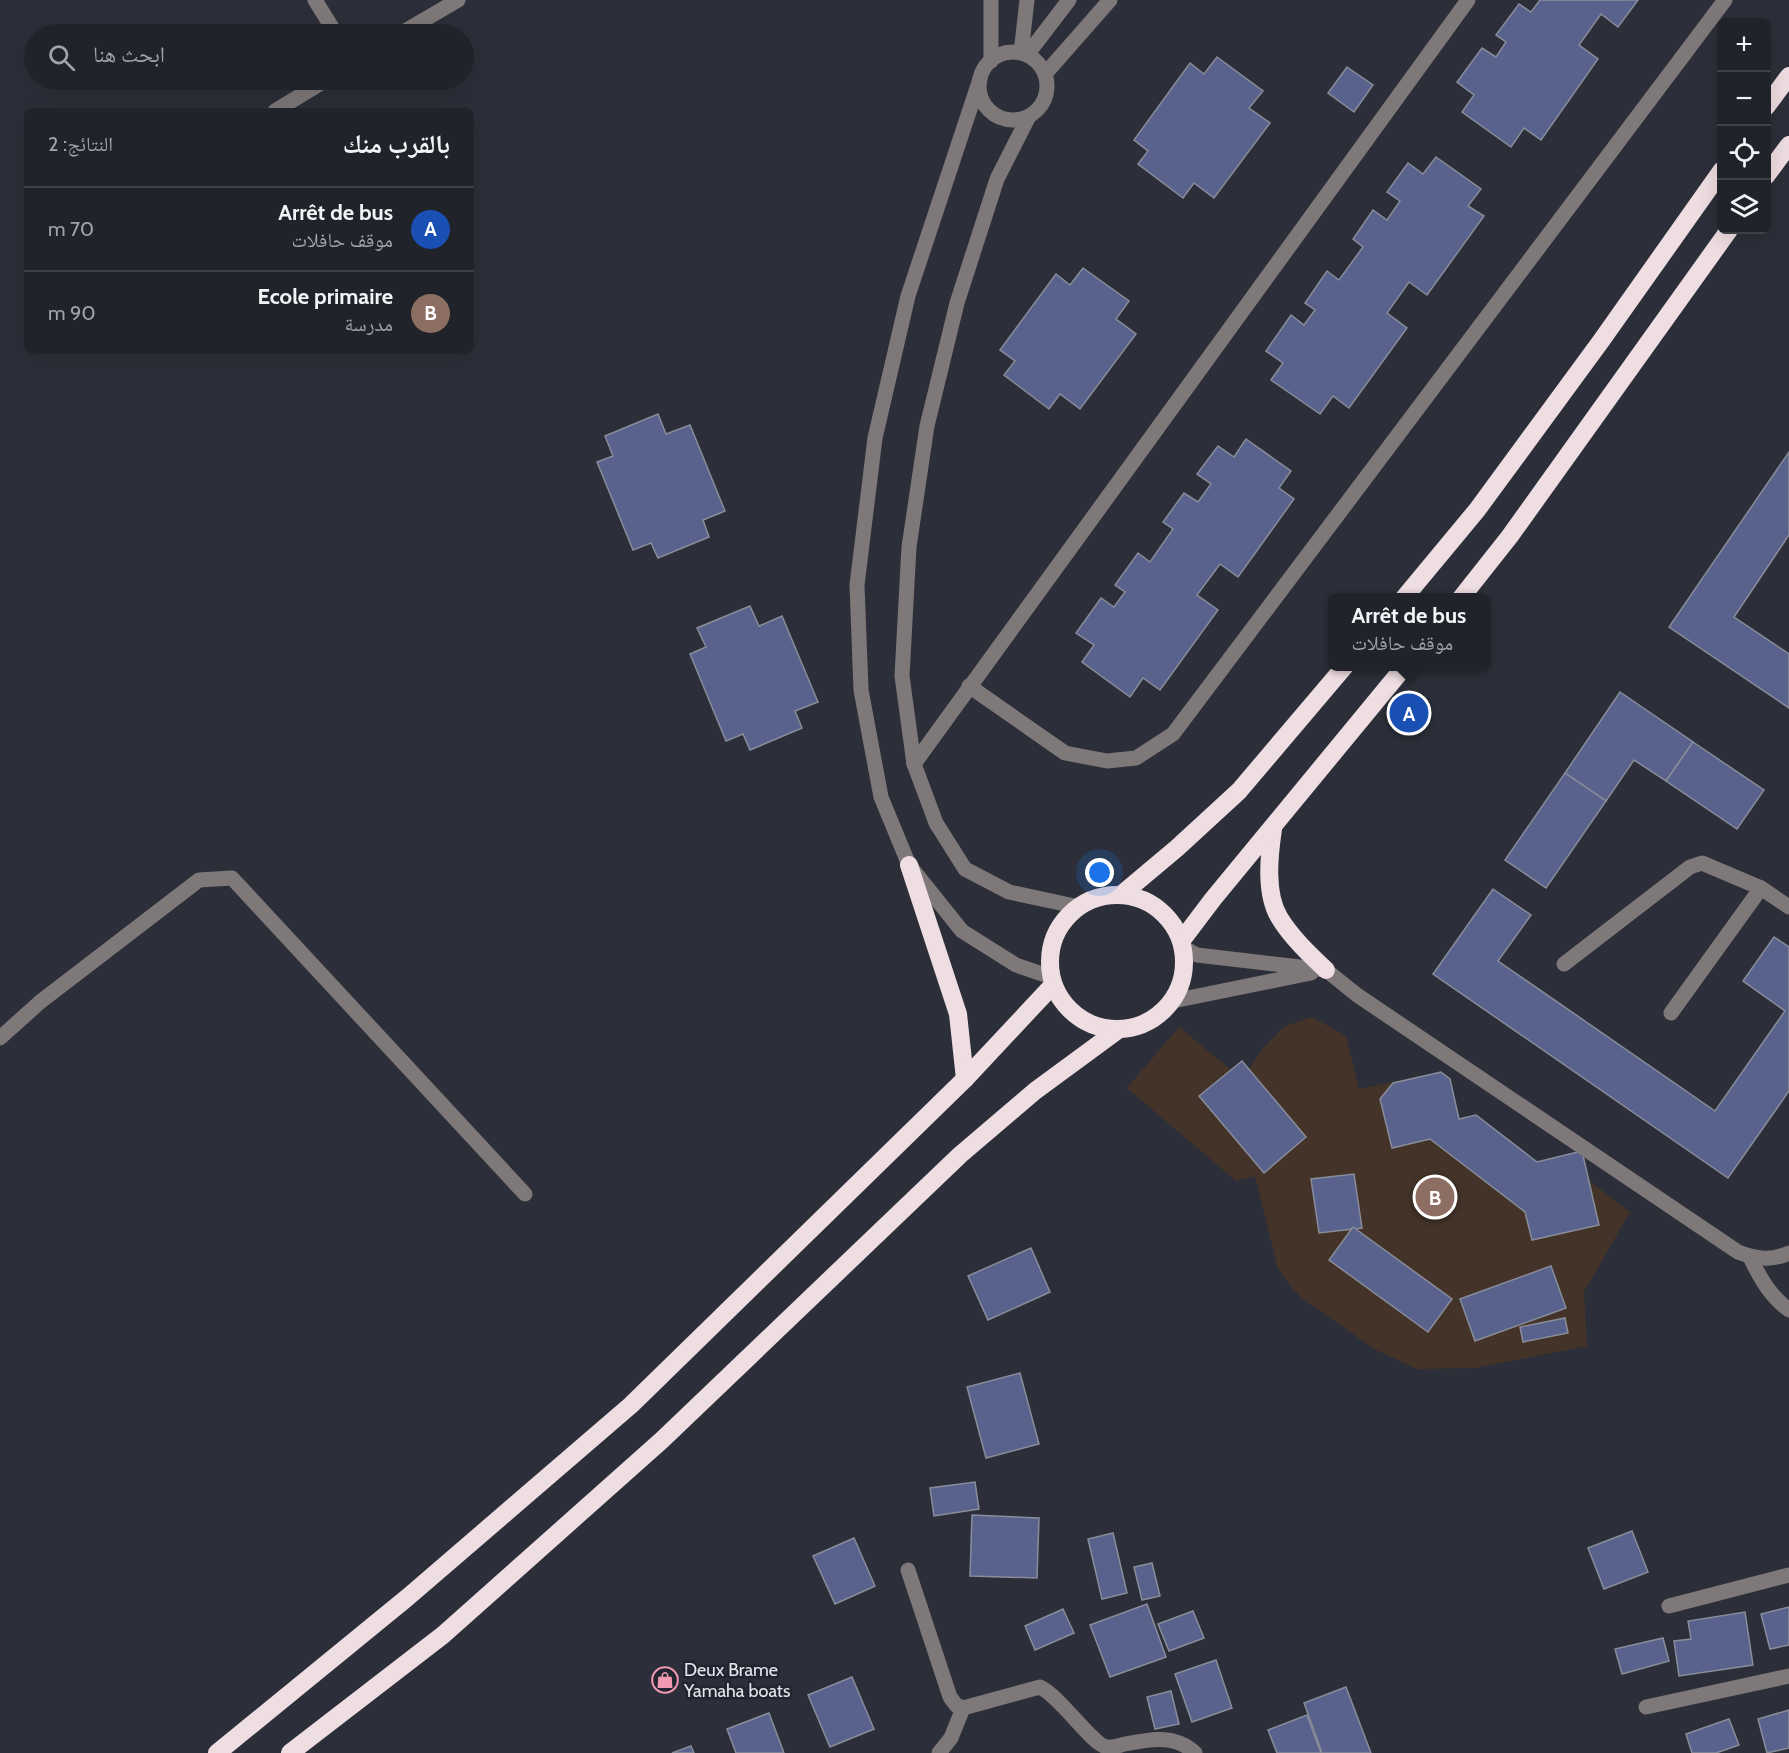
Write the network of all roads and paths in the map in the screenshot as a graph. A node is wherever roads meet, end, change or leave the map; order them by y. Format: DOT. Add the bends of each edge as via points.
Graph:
graph roads {
  1 [pos="315,0"];
  2 [pos="458,0"];
  3 [pos="991,0"];
  4 [pos="1027,0"];
  5 [pos="1070,0"];
  6 [pos="1110,0"];
  7 [pos="1467,0"];
  8 [pos="1725,0"];
  9 [pos="330,24"];
  10 [pos="417,24"];
  11 [pos="1024,54"];
  12 [pos="991,61"];
  13 [pos="1045,74"];
  14 [pos="1789,76"];
  15 [pos="980,79"];
  16 [pos="310,90"];
  17 [pos="1771,101"];
  18 [pos="280,108"];
  19 [pos="1029,116"];
  20 [pos="1789,145"];
  21 [pos="1771,170"];
  22 [pos="1717,177"];
  23 [pos="1726,234"];
  24 [pos="1407,593"];
  25 [pos="1464,593"];
  26 [pos="1341,671"];
  27 [pos="1401,671"];
  28 [pos="969,686"];
  29 [pos="914,764"];
  30 [pos="1274,828"];
  31 [pos="909,865"];
  32 [pos="1761,888"];
  33 [pos="1121,895"];
  34 [pos="1789,906"];
  35 [pos="1079,907"];
  36 [pos="1183,944"];
  37 [pos="1564,963"];
  38 [pos="1326,970"];
  39 [pos="1052,981"];
  40 [pos="1173,1002"];
  41 [pos="1671,1013"];
  42 [pos="1119,1030"];
  43 [pos="0,1038"];
  44 [pos="965,1079"];
  45 [pos="525,1194"];
  46 [pos="1789,1253"];
  47 [pos="1750,1257"];
  48 [pos="1789,1310"];
  49 [pos="908,1569"];
  50 [pos="1789,1575"];
  51 [pos="1669,1606"];
  52 [pos="1789,1676"];
  53 [pos="1646,1707"];
  54 [pos="963,1708"];
  55 [pos="217,1753"];
  56 [pos="290,1753"];
  57 [pos="939,1753"];
  58 [pos="1195,1753"];
  1 -- 9 [label="street"];
  2 -- 10 [label="street"];
  3 -- 12 [label="street"];
  4 -- 11 [label="street"];
  5 -- 11 [label="street"];
  6 -- 13 [label="street"];
  7 -- 28 [label="street"];
  8 -- 28 [label="street" via="1173,734 1137,758 1107,761 1065,753"];
  11 -- 12 [label="street" via="1010,52"];
  11 -- 13 [label="street" via="1035,60"];
  12 -- 15 [label="street"];
  13 -- 19 [label="street" via="1043,102"];
  14 -- 17 [label="highway"];
  15 -- 19 [label="street" via="983,100 998,116"];
  15 -- 31 [label="street" via="908,296 874,438 857,585 861,690 881,797"];
  16 -- 18 [label="street"];
  19 -- 29 [label="street" via="997,179 957,303 927,426 909,547 902,676"];
  20 -- 21 [label="highway"];
  22 -- 24 [label="highway" via="1477,510"];
  23 -- 25 [label="highway" via="1510,536"];
  26 -- 33 [label="highway" via="1239,791"];
  27 -- 30 [label="highway"];
  28 -- 29 [label="street"];
  29 -- 35 [label="street" via="936,823 965,869 1009,892"];
  30 -- 36 [label="highway" via="1213,899"];
  30 -- 38 [label="highway" via="1269,857 1270,887 1278,916 1297,942"];
  31 -- 39 [label="street" via="962,932 1016,965"];
  31 -- 44 [label="highway" via="958,1014"];
  32 -- 34 [label="street"];
  32 -- 37 [label="street" via="1702,863 1690,867"];
  32 -- 41 [label="street"];
  33 -- 35 [label="highway" via="1092,900"];
  33 -- 36 [label="highway" via="1140,898 1158,908 1172,922"];
  35 -- 39 [label="highway" via="1064,920 1054,938 1050,957"];
  36 -- 38 [label="street" via="1197,955"];
  36 -- 40 [label="highway" via="1184,976"];
  38 -- 40 [label="street"];
  38 -- 47 [label="street" via="1367,1002"];
  39 -- 42 [label="highway" via="1063,1003 1079,1018 1098,1028"];
  39 -- 44 [label="highway"];
  40 -- 42 [label="highway" via="1159,1017 1140,1027"];
  42 -- 56 [label="highway" via="1035,1091 960,1155 662,1440 443,1635"];
  43 -- 45 [label="street" via="40,1002 199,879 232,878"];
  44 -- 55 [label="highway" via="631,1405 408,1598"];
  46 -- 47 [label="street" via="1770,1259"];
  47 -- 48 [label="street" via="1767,1288"];
  49 -- 54 [label="street" via="950,1697"];
  50 -- 51 [label="street"];
  52 -- 53 [label="street"];
  54 -- 57 [label="street" via="951,1738"];
  54 -- 58 [label="street" via="1040,1687 1050,1691 1097,1744 1107,1748 1170,1740 1187,1745"];
}
